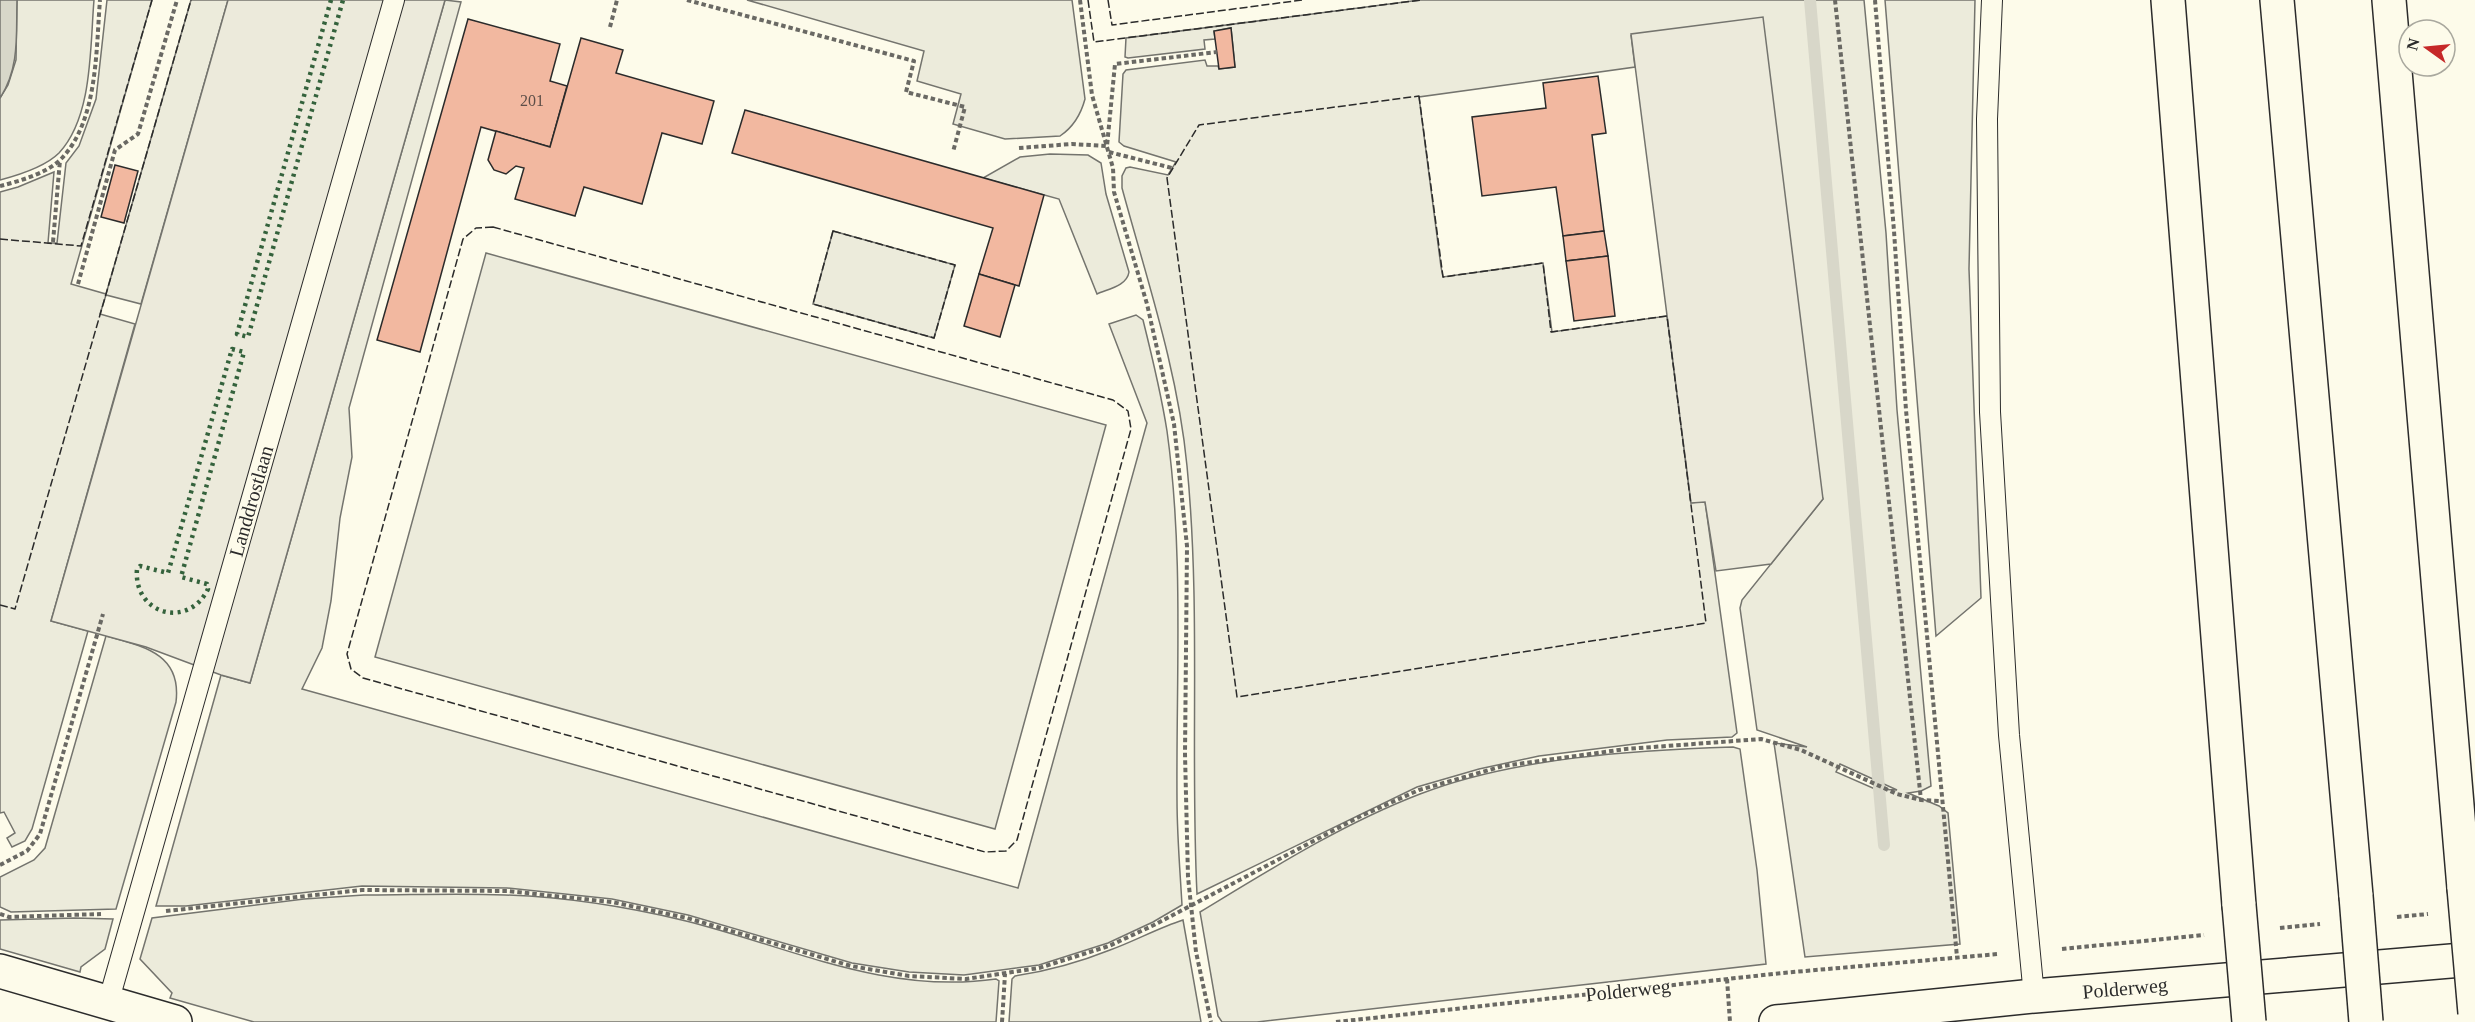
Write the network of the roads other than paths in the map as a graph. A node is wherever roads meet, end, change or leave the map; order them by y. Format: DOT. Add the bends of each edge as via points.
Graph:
graph roads {
  1 [pos="394,0"];
  2 [pos="1992,0"];
  3 [pos="2168,0"];
  4 [pos="2277,0"];
  5 [pos="2389,0"];
  6 [pos="2475,959"];
  7 [pos="0,971"];
  8 [pos="2034,996"];
  9 [pos="108,1003"];
  10 [pos="2475,1013"];
  11 [pos="175,1022"];
  12 [pos="1776,1022"];
  13 [pos="2249,1022"];
  14 [pos="2366,1022"];
  1 -- 9 [label="lane, Landdrostlaan"];
  2 -- 8 [label="lane" via="1987,119 1990,412 2009,735"];
  3 -- 13 [label="main road, bridge"];
  4 -- 14 [label="main road, bridge"];
  5 -- 10 [label="main road, bridge"];
  6 -- 8 [label="main road, Polderweg"];
  7 -- 9 [label="main road"];
  8 -- 12 [label="main road, Polderweg"];
  9 -- 11 [label="main road"];
}
